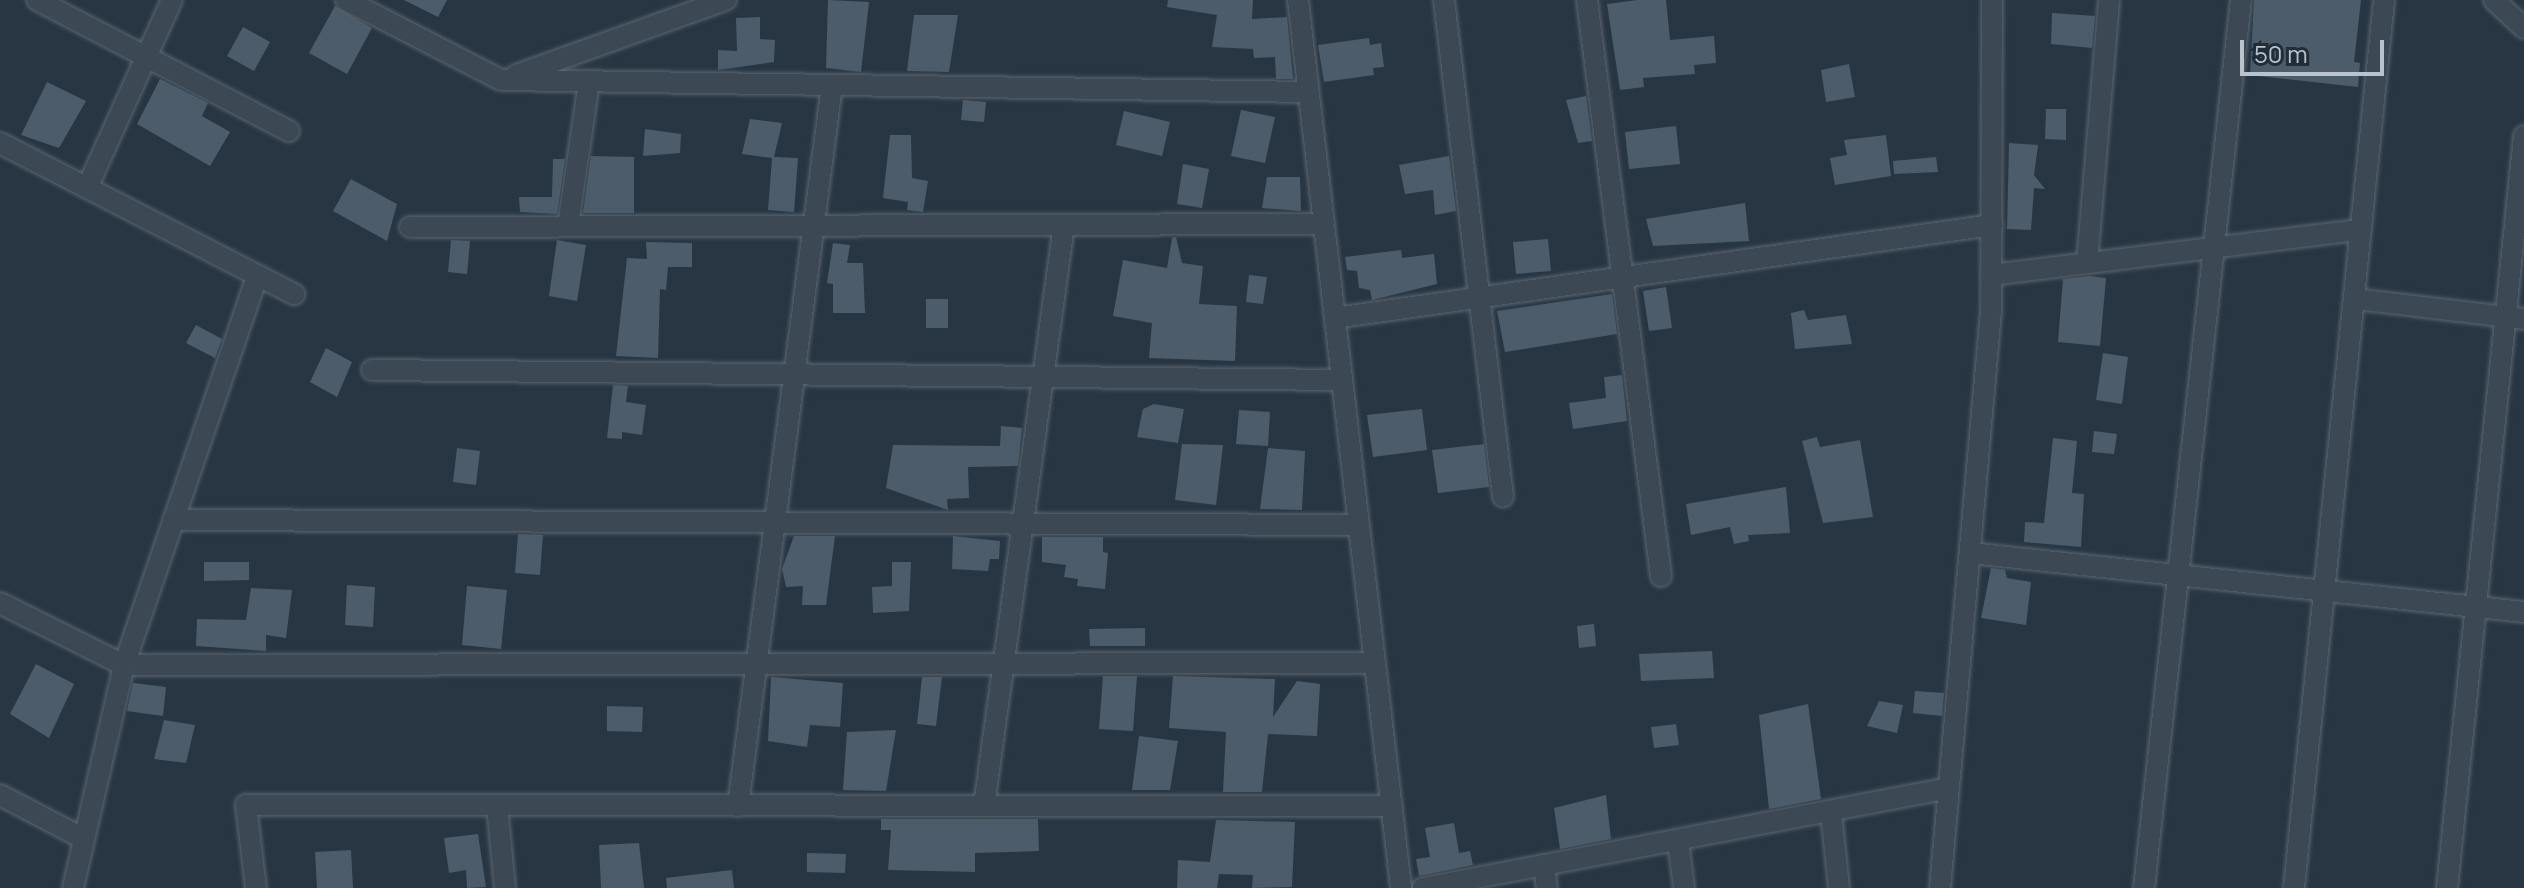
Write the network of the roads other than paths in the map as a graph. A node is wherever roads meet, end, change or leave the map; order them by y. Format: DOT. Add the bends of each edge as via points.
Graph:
graph roads {
  1 [pos="37,0"];
  2 [pos="172,0"];
  3 [pos="346,0"];
  4 [pos="726,0"];
  5 [pos="1298,0"];
  6 [pos="1444,0"];
  7 [pos="1587,0"];
  8 [pos="1992,0"];
  9 [pos="2109,0"];
  10 [pos="2241,0"];
  11 [pos="2384,0"];
  12 [pos="2494,0"];
  13 [pos="2524,28"];
  14 [pos="146,57"];
  15 [pos="501,80"];
  16 [pos="589,82"];
  17 [pos="832,85"];
  18 [pos="1308,92"];
  19 [pos="289,131"];
  20 [pos="2524,136"];
  21 [pos="0,143"];
  22 [pos="87,188"];
  23 [pos="1324,224"];
  24 [pos="1064,225"];
  25 [pos="1992,225"];
  26 [pos="568,226"];
  27 [pos="814,226"];
  28 [pos="410,227"];
  29 [pos="2359,230"];
  30 [pos="2214,247"];
  31 [pos="2087,263"];
  32 [pos="1991,275"];
  33 [pos="257,276"];
  34 [pos="1623,278"];
  35 [pos="294,294"];
  36 [pos="1480,298"];
  37 [pos="2356,299"];
  38 [pos="1335,318"];
  39 [pos="2515,318"];
  40 [pos="372,370"];
  41 [pos="794,374"];
  42 [pos="1043,377"];
  43 [pos="1342,380"];
  44 [pos="1503,497"];
  45 [pos="173,520"];
  46 [pos="775,521"];
  47 [pos="1023,523"];
  48 [pos="1359,525"];
  49 [pos="1970,553"];
  50 [pos="2178,575"];
  51 [pos="1661,576"];
  52 [pos="2325,591"];
  53 [pos="0,603"];
  54 [pos="2476,607"];
  55 [pos="2524,612"];
  56 [pos="1375,663"];
  57 [pos="757,664"];
  58 [pos="1004,664"];
  59 [pos="124,665"];
  60 [pos="1949,788"];
  61 [pos="0,795"];
  62 [pos="497,806"];
  63 [pos="738,806"];
  64 [pos="984,806"];
  65 [pos="1392,806"];
  66 [pos="1831,812"];
  67 [pos="84,839"];
  68 [pos="1678,841"];
  69 [pos="1544,865"];
  70 [pos="73,888"];
  71 [pos="256,888"];
  72 [pos="505,888"];
  73 [pos="1401,888"];
  74 [pos="1423,888"];
  75 [pos="1547,888"];
  76 [pos="1684,888"];
  77 [pos="1839,888"];
  78 [pos="1940,888"];
  79 [pos="2144,888"];
  80 [pos="2294,888"];
  81 [pos="2447,888"];
  1 -- 14 [label="street"];
  2 -- 14 [label="street"];
  3 -- 15 [label="street"];
  4 -- 15 [label="street"];
  5 -- 18 [label="street"];
  6 -- 36 [label="street"];
  7 -- 34 [label="street"];
  8 -- 25 [label="street"];
  9 -- 31 [label="street"];
  10 -- 30 [label="street"];
  11 -- 29 [label="street"];
  12 -- 13 [label="street"];
  14 -- 19 [label="street"];
  14 -- 22 [label="street"];
  15 -- 16 [label="street"];
  16 -- 17 [label="street"];
  16 -- 26 [label="street"];
  17 -- 18 [label="street"];
  17 -- 27 [label="street"];
  18 -- 23 [label="street"];
  20 -- 39 [label="street"];
  21 -- 22 [label="street"];
  22 -- 33 [label="street"];
  23 -- 24 [label="street"];
  23 -- 38 [label="street"];
  24 -- 27 [label="street"];
  24 -- 42 [label="street"];
  25 -- 32 [label="street"];
  25 -- 34 [label="street"];
  26 -- 27 [label="street"];
  26 -- 28 [label="street"];
  27 -- 41 [label="street"];
  29 -- 30 [label="street"];
  29 -- 37 [label="street"];
  30 -- 31 [label="street"];
  30 -- 50 [label="street"];
  31 -- 32 [label="street"];
  32 -- 49 [label="street"];
  33 -- 35 [label="street"];
  33 -- 45 [label="street"];
  34 -- 36 [label="street"];
  34 -- 51 [label="street"];
  36 -- 38 [label="street"];
  36 -- 44 [label="street"];
  37 -- 39 [label="street"];
  37 -- 52 [label="street"];
  38 -- 43 [label="street"];
  39 -- 54 [label="street"];
  40 -- 41 [label="street"];
  41 -- 42 [label="street"];
  41 -- 46 [label="street"];
  42 -- 43 [label="street"];
  42 -- 47 [label="street"];
  43 -- 48 [label="street"];
  45 -- 46 [label="street"];
  45 -- 59 [label="street"];
  46 -- 47 [label="street"];
  46 -- 57 [label="street"];
  47 -- 48 [label="street"];
  47 -- 58 [label="street"];
  48 -- 56 [label="street"];
  49 -- 50 [label="street"];
  49 -- 60 [label="street"];
  50 -- 52 [label="street"];
  50 -- 79 [label="street"];
  52 -- 54 [label="street"];
  52 -- 80 [label="street"];
  53 -- 59 [label="street"];
  54 -- 55 [label="street"];
  54 -- 81 [label="street"];
  56 -- 58 [label="street"];
  56 -- 65 [label="street"];
  57 -- 58 [label="street"];
  57 -- 59 [label="street"];
  57 -- 63 [label="street"];
  58 -- 64 [label="street"];
  59 -- 67 [label="street"];
  60 -- 66 [label="street"];
  60 -- 78 [label="street"];
  61 -- 67 [label="street"];
  62 -- 63 [label="street"];
  62 -- 71 [label="street" via="246,805"];
  62 -- 72 [label="street"];
  63 -- 64 [label="street"];
  64 -- 65 [label="street"];
  65 -- 73 [label="street"];
  66 -- 68 [label="street"];
  66 -- 77 [label="street"];
  67 -- 70 [label="street"];
  68 -- 69 [label="street"];
  68 -- 76 [label="street"];
  69 -- 74 [label="street"];
  69 -- 75 [label="street"];
}
